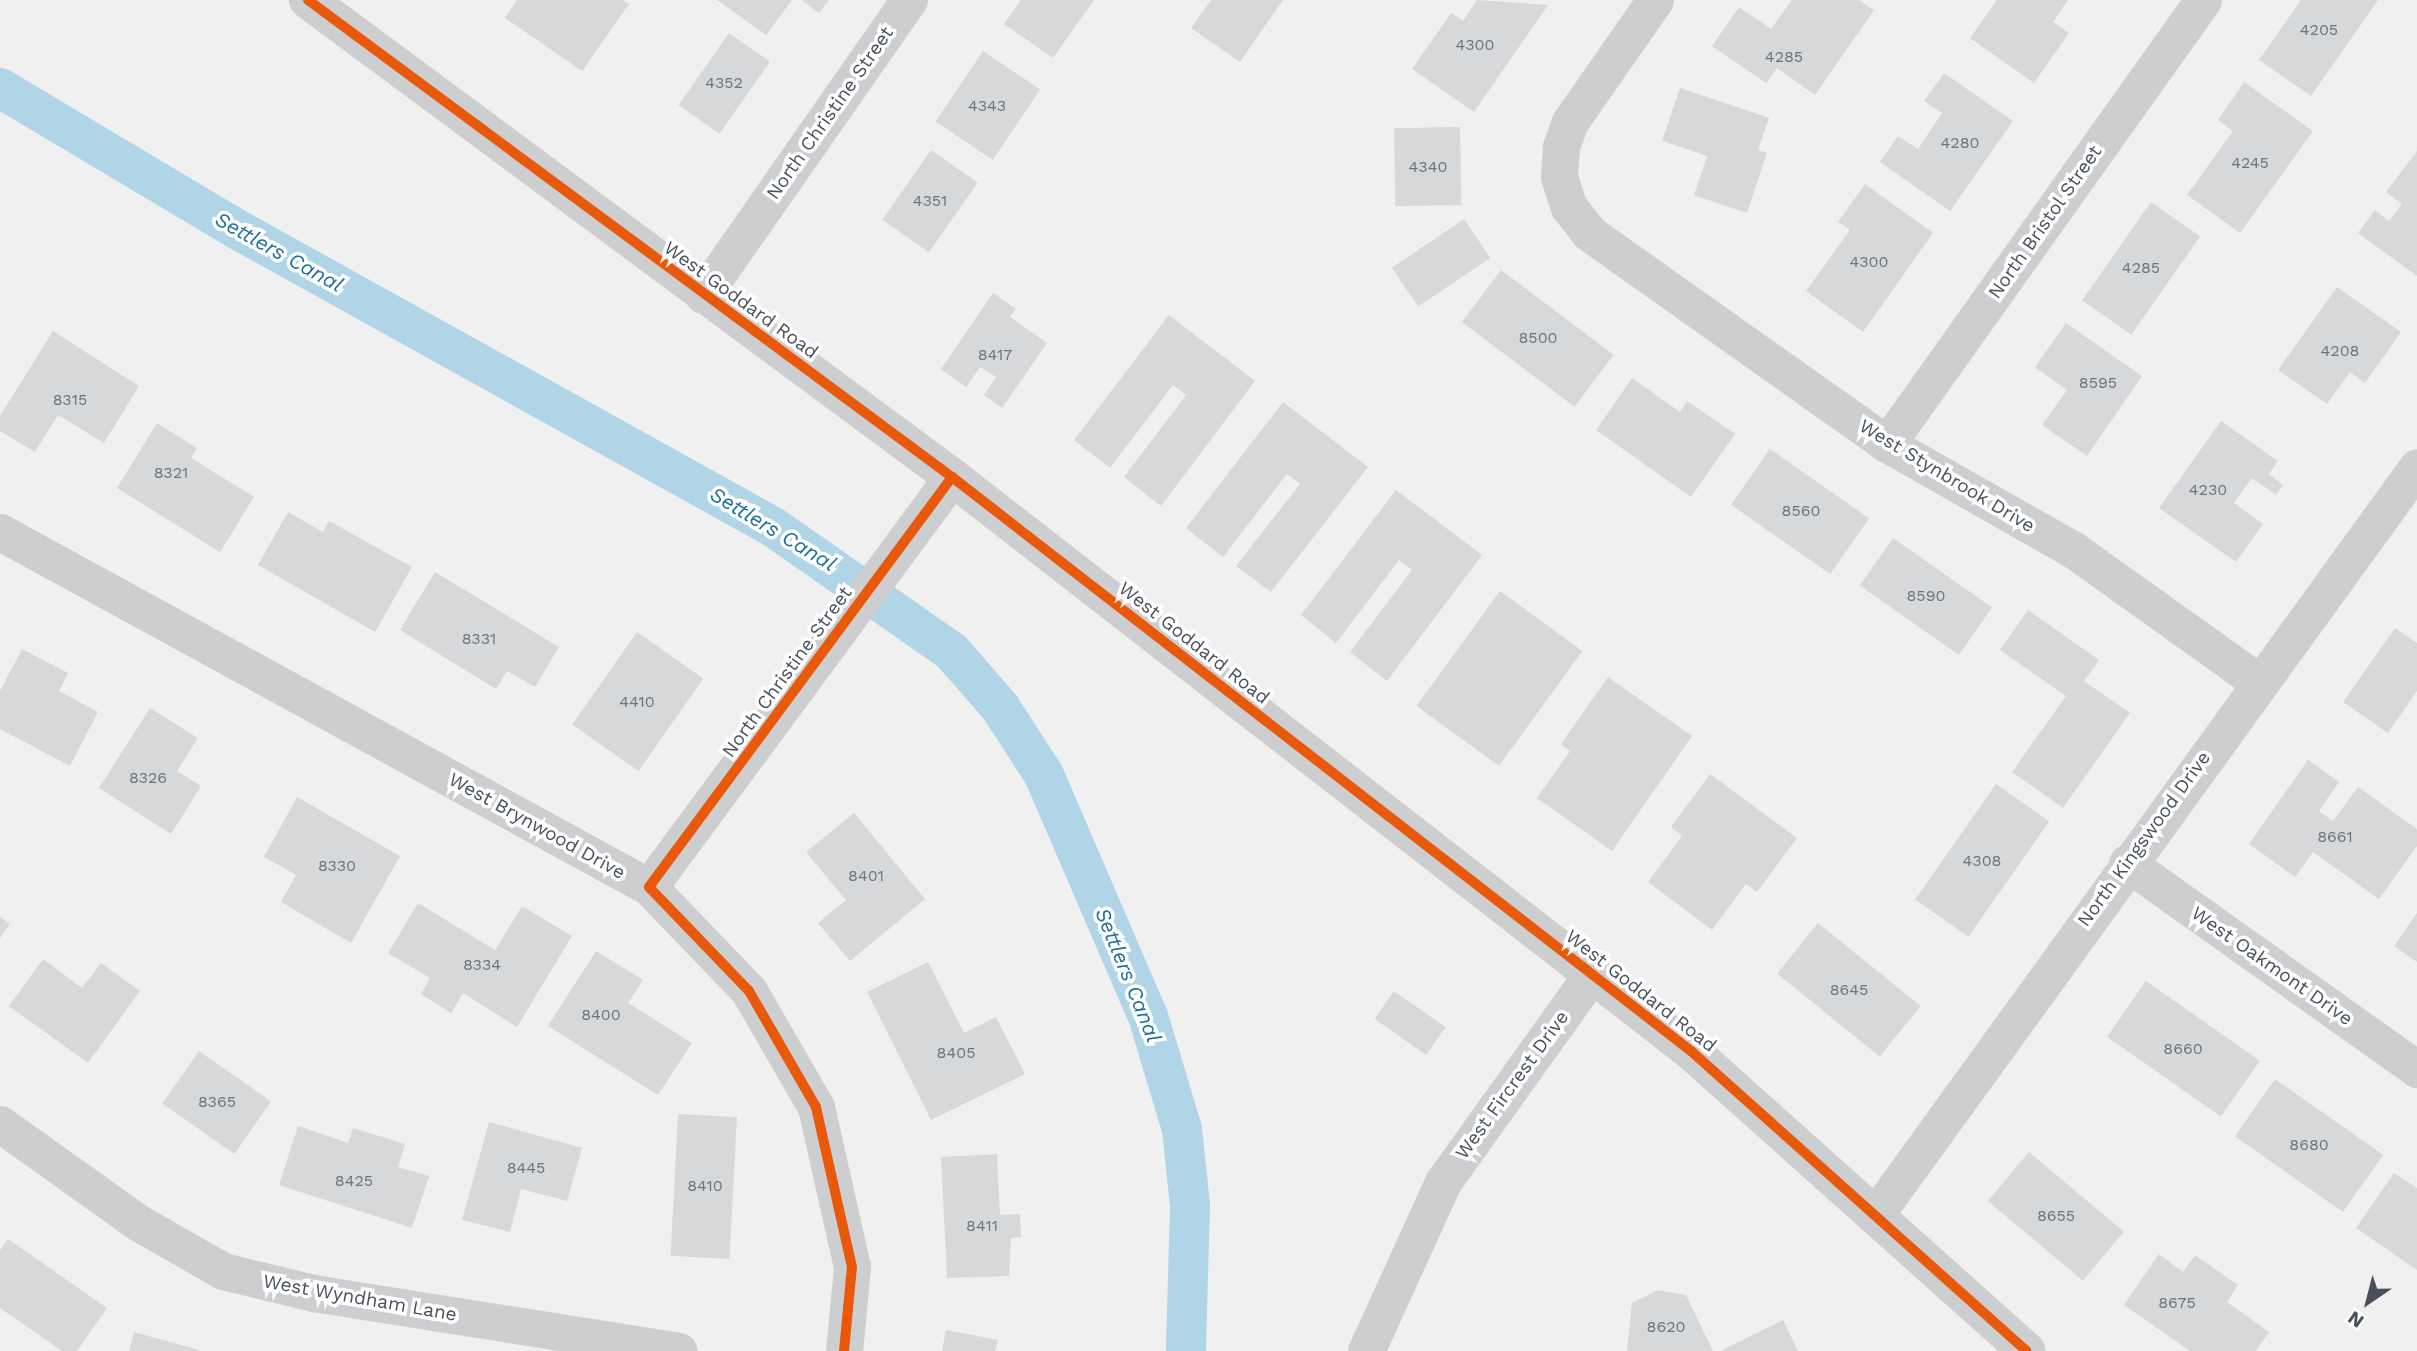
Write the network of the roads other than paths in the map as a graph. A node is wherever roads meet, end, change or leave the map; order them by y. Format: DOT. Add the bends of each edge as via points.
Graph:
graph roads {
  1 [pos="308,0"];
  2 [pos="909,0"];
  3 [pos="1655,0"];
  4 [pos="2203,0"];
  5 [pos="703,295"];
  6 [pos="1887,444"];
  7 [pos="952,477"];
  8 [pos="2411,487"];
  9 [pos="0,532"];
  10 [pos="2257,681"];
  11 [pos="2127,863"];
  12 [pos="649,887"];
  13 [pos="1592,974"];
  14 [pos="2417,1069"];
  15 [pos="0,1124"];
  16 [pos="1876,1214"];
  17 [pos="678,1351"];
  18 [pos="844,1351"];
  19 [pos="1366,1351"];
  20 [pos="2027,1351"];
  1 -- 5 [label="street, West Goddard Road"];
  2 -- 5 [label="street, North Christine Street"];
  3 -- 6 [label="street, West Stynbrook Drive" via="1570,122 1559,177 1569,207 1589,233"];
  4 -- 6 [label="street, North Bristol Street"];
  5 -- 7 [label="street, West Goddard Road"];
  6 -- 10 [label="street, West Stynbrook Drive" via="2075,551"];
  7 -- 12 [label="street, North Christine Street"];
  7 -- 13 [label="street, West Goddard Road"];
  8 -- 10 [label="street, North Kingswood Drive"];
  9 -- 12 [label="street, West Brynwood Drive"];
  10 -- 11 [label="street, North Kingswood Drive"];
  11 -- 14 [label="street, West Oakmont Drive"];
  11 -- 16 [label="street, North Kingswood Drive"];
  12 -- 18 [label="street, West Brynwood Drive" via="749,990 816,1107 852,1267"];
  13 -- 16 [label="street, West Goddard Road" via="1691,1051"];
  13 -- 19 [label="street, West Fircrest Drive" via="1497,1099 1443,1182"];
  15 -- 17 [label="street, West Wyndham Lane" via="139,1223 223,1271 313,1293"];
  16 -- 20 [label="street, West Goddard Road"];
}
